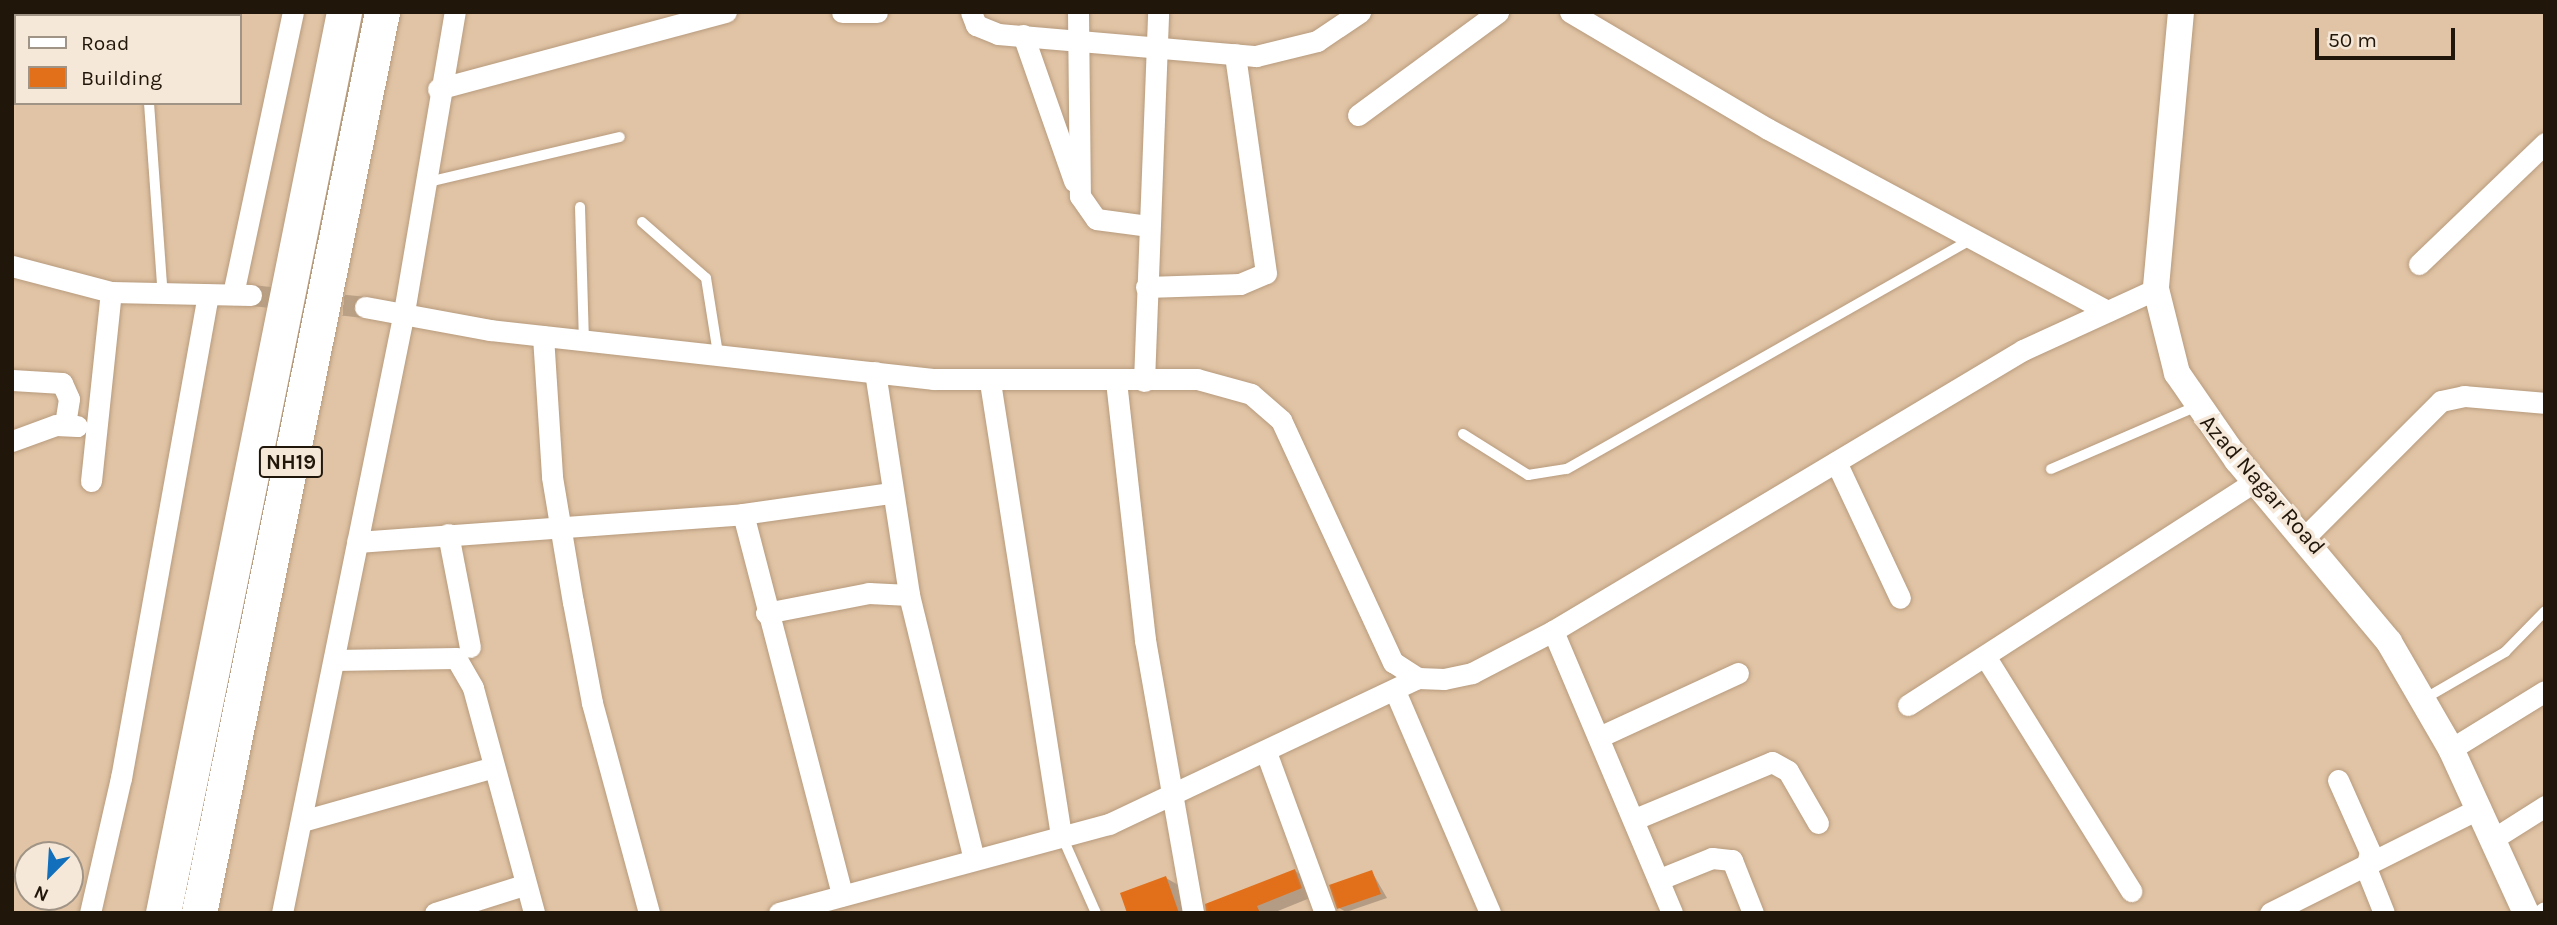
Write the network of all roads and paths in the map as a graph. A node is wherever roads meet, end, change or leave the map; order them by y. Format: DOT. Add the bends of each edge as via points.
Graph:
graph roads {
  1 [pos="293,12"];
  2 [pos="344,12"];
  3 [pos="382,12"];
  4 [pos="455,12"];
  5 [pos="726,12"];
  6 [pos="842,12"];
  7 [pos="877,12"];
  8 [pos="971,12"];
  9 [pos="1078,12"];
  10 [pos="1158,12"];
  11 [pos="1360,12"];
  12 [pos="1498,12"];
  13 [pos="1570,12"];
  14 [pos="2181,12"];
  15 [pos="675,19"];
  16 [pos="1023,35"];
  17 [pos="1079,37"];
  18 [pos="1156,44"];
  19 [pos="1235,54"];
  20 [pos="438,89"];
  21 [pos="149,105"];
  22 [pos="1358,116"];
  23 [pos="621,137"];
  24 [pos="2545,143"];
  25 [pos="424,183"];
  26 [pos="1080,196"];
  27 [pos="580,207"];
  28 [pos="642,222"];
  29 [pos="1148,226"];
  30 [pos="1972,239"];
  31 [pos="2419,264"];
  32 [pos="12,266"];
  33 [pos="1146,287"];
  34 [pos="2156,289"];
  35 [pos="111,292"];
  36 [pos="208,295"];
  37 [pos="163,296"];
  38 [pos="365,307"];
  39 [pos="2107,311"];
  40 [pos="404,312"];
  41 [pos="543,336"];
  42 [pos="584,340"];
  43 [pos="718,354"];
  44 [pos="875,372"];
  45 [pos="12,380"];
  46 [pos="1116,381"];
  47 [pos="1144,381"];
  48 [pos="990,382"];
  49 [pos="2545,403"];
  50 [pos="2195,407"];
  51 [pos="65,424"];
  52 [pos="96,429"];
  53 [pos="1463,435"];
  54 [pos="12,441"];
  55 [pos="1836,462"];
  56 [pos="2051,469"];
  57 [pos="91,481"];
  58 [pos="2256,481"];
  59 [pos="890,493"];
  60 [pos="743,514"];
  61 [pos="564,526"];
  62 [pos="448,534"];
  63 [pos="2306,536"];
  64 [pos="357,542"];
  65 [pos="908,595"];
  66 [pos="1900,598"];
  67 [pos="2545,611"];
  68 [pos="766,613"];
  69 [pos="1553,632"];
  70 [pos="470,647"];
  71 [pos="1985,656"];
  72 [pos="334,660"];
  73 [pos="1738,673"];
  74 [pos="1418,678"];
  75 [pos="1395,691"];
  76 [pos="2545,691"];
  77 [pos="2424,699"];
  78 [pos="1908,705"];
  79 [pos="1599,737"];
  80 [pos="2451,749"];
  81 [pos="1266,751"];
  82 [pos="491,768"];
  83 [pos="2339,780"];
  84 [pos="1174,795"];
  85 [pos="2545,806"];
  86 [pos="2480,808"];
  87 [pos="1635,819"];
  88 [pos="302,821"];
  89 [pos="1818,823"];
  90 [pos="1061,834"];
  91 [pos="2493,839"];
  92 [pos="974,859"];
  93 [pos="2366,868"];
  94 [pos="1660,879"];
  95 [pos="524,886"];
  96 [pos="2131,891"];
  97 [pos="842,895"];
  98 [pos="792,911"];
  99 [pos="90,913"];
  100 [pos="163,913"];
  101 [pos="199,913"];
  102 [pos="282,913"];
  103 [pos="435,913"];
  104 [pos="534,913"];
  105 [pos="649,913"];
  106 [pos="1096,913"];
  107 [pos="1193,913"];
  108 [pos="1325,913"];
  109 [pos="1490,913"];
  110 [pos="1672,913"];
  111 [pos="1753,913"];
  112 [pos="2270,913"];
  113 [pos="2384,913"];
  114 [pos="2526,913"];
  1 -- 36 [label="street" via="242,294"];
  2 -- 100 [label="highway, NH19"];
  3 -- 101 [label="highway, NH19"];
  4 -- 20 [label="street"];
  5 -- 15 [label="street"];
  6 -- 7 [label="street"];
  8 -- 16 [label="street" via="986,32"];
  9 -- 17 [label="street"];
  10 -- 18 [label="street"];
  11 -- 19 [label="street" via="1291,52"];
  12 -- 22 [label="street"];
  13 -- 30 [label="street" via="1768,129"];
  14 -- 34 [label="street, Azad Nagar Road"];
  15 -- 20 [label="street"];
  16 -- 17 [label="street"];
  16 -- 26 [label="street"];
  17 -- 18 [label="street"];
  17 -- 26 [label="street"];
  18 -- 19 [label="street"];
  18 -- 29 [label="street"];
  19 -- 33 [label="street" via="1266,273 1240,284"];
  20 -- 25 [label="street"];
  21 -- 37 [label="lane"];
  23 -- 25 [label="lane"];
  24 -- 31 [label="street"];
  25 -- 40 [label="street"];
  26 -- 29 [label="street" via="1096,219"];
  27 -- 42 [label="lane"];
  28 -- 43 [label="lane" via="706,278"];
  29 -- 33 [label="street"];
  30 -- 39 [label="street"];
  30 -- 53 [label="lane" via="1567,469 1528,475"];
  32 -- 35 [label="street"];
  33 -- 47 [label="street"];
  34 -- 39 [label="street"];
  34 -- 50 [label="street, Azad Nagar Road" via="2177,373"];
  35 -- 37 [label="street"];
  35 -- 52 [label="street"];
  36 -- 37 [label="street"];
  36 -- 99 [label="street"];
  38 -- 40 [label="street"];
  39 -- 55 [label="street" via="2023,350"];
  40 -- 41 [label="street"];
  40 -- 64 [label="street"];
  41 -- 42 [label="street"];
  41 -- 61 [label="street" via="552,477"];
  42 -- 43 [label="street"];
  43 -- 44 [label="street"];
  44 -- 48 [label="street"];
  44 -- 59 [label="street"];
  45 -- 51 [label="street" via="62,383 69,399"];
  46 -- 47 [label="street"];
  46 -- 48 [label="street"];
  46 -- 84 [label="street" via="1131,543"];
  47 -- 74 [label="street" via="1197,379 1251,394 1281,419 1393,662"];
  48 -- 90 [label="street"];
  49 -- 63 [label="street" via="2464,396 2441,401"];
  50 -- 56 [label="lane"];
  50 -- 58 [label="street, Azad Nagar Road"];
  51 -- 52 [label="street"];
  51 -- 54 [label="street"];
  52 -- 57 [label="street"];
  55 -- 66 [label="street"];
  55 -- 69 [label="street"];
  58 -- 63 [label="street, Azad Nagar Road"];
  58 -- 71 [label="street"];
  59 -- 60 [label="street"];
  59 -- 65 [label="street"];
  60 -- 61 [label="street"];
  60 -- 68 [label="street"];
  61 -- 62 [label="street"];
  61 -- 105 [label="street" via="592,703"];
  62 -- 64 [label="street"];
  62 -- 70 [label="street"];
  63 -- 77 [label="street, Azad Nagar Road" via="2355,595"];
  64 -- 72 [label="street"];
  65 -- 68 [label="street" via="869,593"];
  65 -- 92 [label="street"];
  67 -- 77 [label="lane" via="2505,652"];
  68 -- 97 [label="street"];
  69 -- 74 [label="street" via="1472,673"];
  69 -- 79 [label="street"];
  71 -- 78 [label="street"];
  71 -- 96 [label="street"];
  72 -- 82 [label="street" via="456,658 473,688"];
  72 -- 88 [label="street"];
  73 -- 79 [label="street"];
  74 -- 75 [label="street"];
  75 -- 81 [label="street"];
  75 -- 109 [label="street"];
  76 -- 80 [label="street"];
  77 -- 80 [label="street, Azad Nagar Road"];
  79 -- 87 [label="street"];
  80 -- 86 [label="street, Azad Nagar Road"];
  81 -- 84 [label="street"];
  81 -- 108 [label="street"];
  82 -- 88 [label="street"];
  82 -- 95 [label="street"];
  83 -- 93 [label="street" via="2370,852"];
  84 -- 90 [label="street" via="1109,824"];
  84 -- 107 [label="street" via="1177,846"];
  85 -- 91 [label="street"];
  86 -- 91 [label="street, Azad Nagar Road"];
  86 -- 93 [label="street"];
  87 -- 89 [label="street" via="1772,762 1788,772"];
  87 -- 94 [label="street"];
  88 -- 102 [label="street"];
  90 -- 92 [label="street"];
  90 -- 106 [label="lane"];
  91 -- 114 [label="street, Azad Nagar Road"];
  92 -- 97 [label="street"];
  93 -- 112 [label="street"];
  93 -- 113 [label="street"];
  94 -- 110 [label="street"];
  94 -- 111 [label="street" via="1712,858 1732,860"];
  95 -- 103 [label="street"];
  95 -- 104 [label="street"];
  97 -- 98 [label="street"];
}
